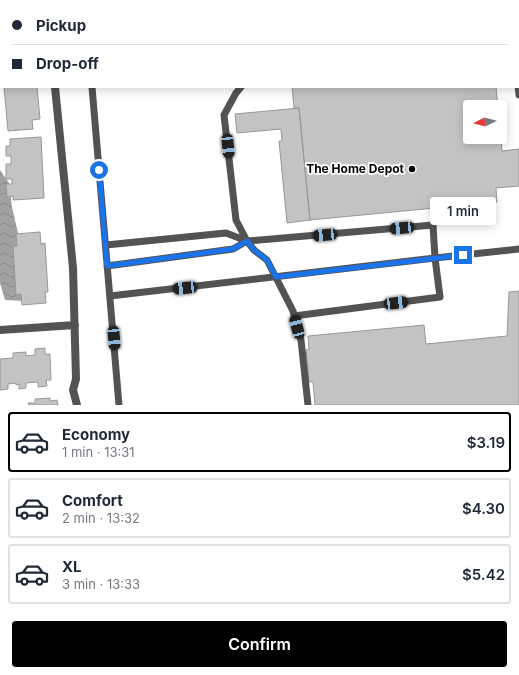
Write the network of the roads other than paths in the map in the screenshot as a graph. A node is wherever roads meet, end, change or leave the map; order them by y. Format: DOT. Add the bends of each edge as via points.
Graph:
graph roads {
  1 [pos="55,88"];
  2 [pos="92,88"];
  3 [pos="240,88"];
  4 [pos="247,241"];
  5 [pos="106,245"];
  6 [pos="519,249"];
  7 [pos="435,258"];
  8 [pos="107,266"];
  9 [pos="276,277"];
  10 [pos="110,296"];
  11 [pos="294,316"];
  12 [pos="75,326"];
  13 [pos="0,330"];
  14 [pos="77,405"];
  15 [pos="119,405"];
  16 [pos="308,405"];
  1 -- 12 [label="street" via="73,268"];
  2 -- 5 [label="lane"];
  3 -- 4 [label="lane" via="224,115 236,220"];
  4 -- 5 [label="lane" via="226,233"];
  4 -- 7 [label="lane" via="433,225"];
  4 -- 8 [label="lane" via="233,249"];
  4 -- 9 [label="lane" via="267,260"];
  5 -- 8 [label="lane"];
  6 -- 7 [label="lane"];
  7 -- 9 [label="lane"];
  7 -- 11 [label="lane" via="440,297"];
  8 -- 10 [label="lane"];
  9 -- 10 [label="lane"];
  9 -- 11 [label="lane"];
  10 -- 15 [label="lane"];
  11 -- 16 [label="lane" via="301,340"];
  12 -- 13 [label="street"];
  12 -- 14 [label="street" via="76,379 73,390"];
}
